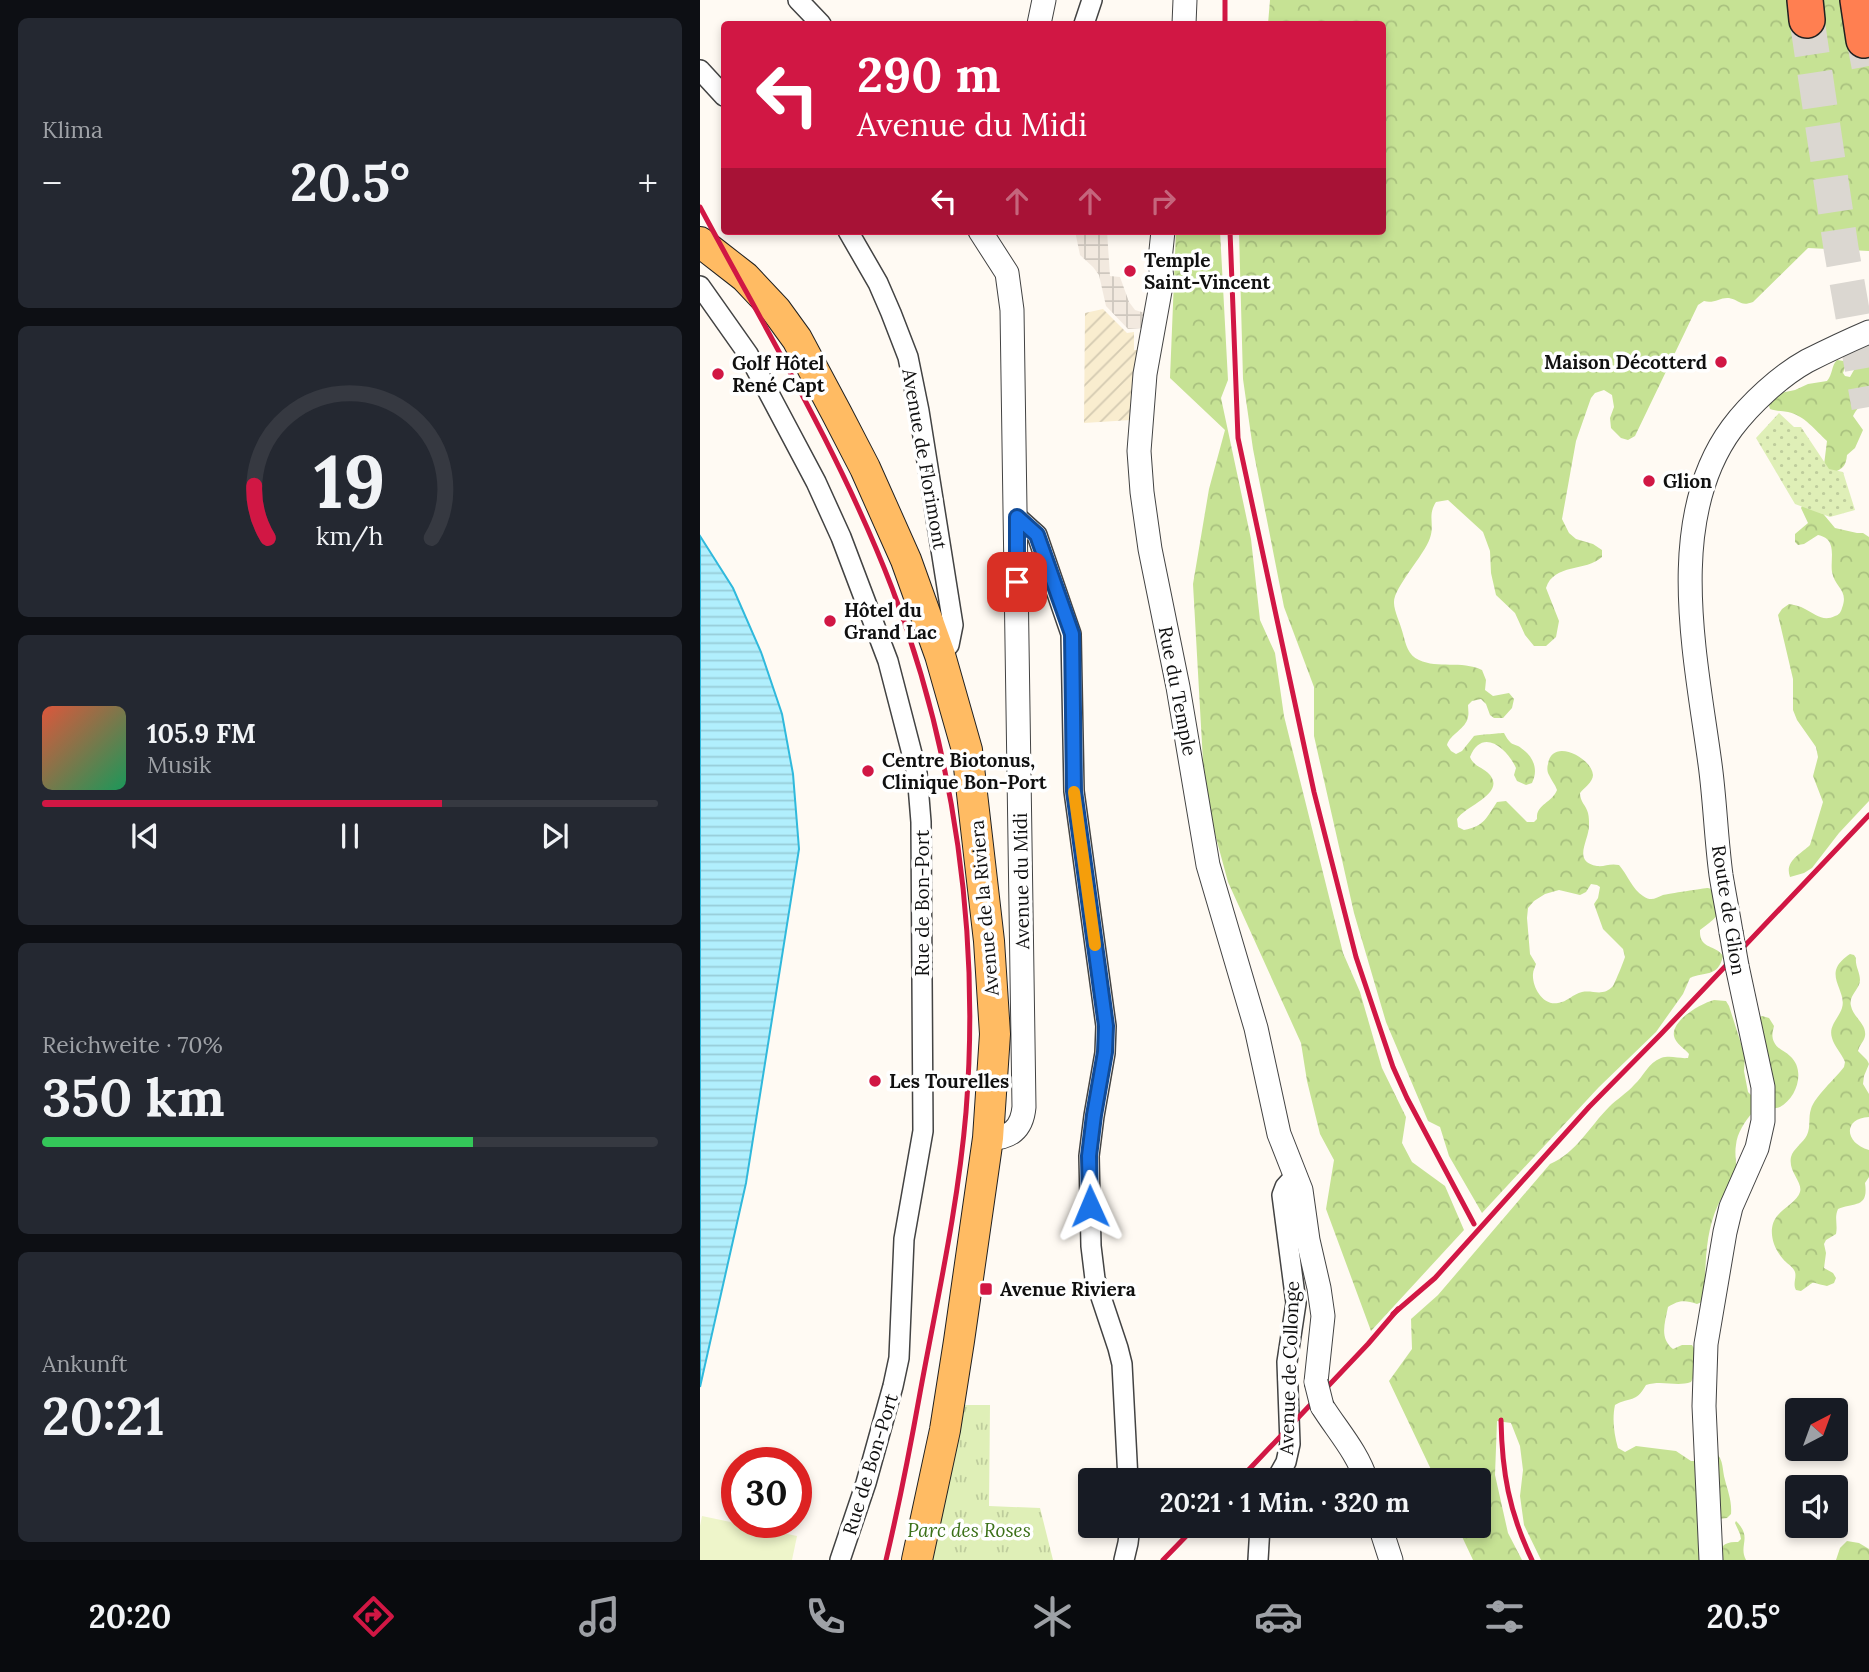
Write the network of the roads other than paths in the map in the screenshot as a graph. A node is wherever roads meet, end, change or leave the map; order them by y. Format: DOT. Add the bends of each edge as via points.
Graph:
graph roads {
  1 [pos="798,0"];
  2 [pos="1044,0"];
  3 [pos="1092,0"];
  4 [pos="1185,0"];
  5 [pos="1858,0"];
  6 [pos="818,21"];
  7 [pos="1040,21"];
  8 [pos="1085,21"];
  9 [pos="1184,21"];
  10 [pos="1864,40"];
  11 [pos="700,71"];
  12 [pos="721,93"];
  13 [pos="850,235"];
  14 [pos="983,235"];
  15 [pos="1163,235"];
  16 [pos="700,242"];
  17 [pos="700,286"];
  18 [pos="1869,332"];
  19 [pos="1017,517"];
  20 [pos="940,655"];
  21 [pos="988,1138"];
  22 [pos="1296,1175"];
  23 [pos="1127,1468"];
  24 [pos="1283,1468"];
  25 [pos="1362,1468"];
  26 [pos="1129,1538"];
  27 [pos="1259,1538"];
  28 [pos="1384,1538"];
  29 [pos="840,1560"];
  30 [pos="917,1560"];
  31 [pos="1124,1560"];
  32 [pos="1258,1560"];
  33 [pos="1391,1560"];
  34 [pos="1711,1560"];
  1 -- 6 [label="street"];
  2 -- 7 [label="street"];
  3 -- 8 [label="street"];
  4 -- 9 [label="street"];
  5 -- 10 [label="highway"];
  11 -- 12 [label="street"];
  13 -- 20 [label="street, Avenue de Florimont" via="878,283 908,357 953,625 949,645"];
  14 -- 19 [label="street, Avenue du Midi" via="1007,273 1010,289"];
  15 -- 22 [label="street, Rue du Temple" via="1162,279 1145,374 1139,451 1150,549 1208,865 1256,1028 1283,1144"];
  16 -- 20 [label="main road, Avenue de la Riviera" via="745,277 797,339 886,514"];
  17 -- 29 [label="street, Rue de Bon-Port" via="748,354 841,537 888,661 918,774 923,1131 904,1239 899,1358"];
  18 -- 34 [label="street, Route de Glion, bridge" via="1804,363 1742,415 1714,456 1696,516 1690,579 1693,636 1721,876 1763,1087 1763,1121 1757,1148 1731,1207 1706,1344"];
  19 -- 21 [label="street, Avenue du Midi" via="1024,1107 1020,1123 1011,1133"];
  19 -- 23 [label="street" via="1037,535 1072,634 1074,791 1106,1026 1089,1156 1091,1255 1122,1364"];
  20 -- 21 [label="main road, Avenue de la Riviera" via="967,750 989,941 995,1034"];
  21 -- 30 [label="main road, Avenue de la Riviera" via="945,1430"];
  22 -- 24 [label="street, Avenue de Collonge" via="1282,1195 1296,1303 1287,1362 1290,1444"];
  22 -- 25 [label="street, bridge" via="1322,1308 1316,1382 1322,1406"];
  26 -- 31 [label="street"];
  27 -- 32 [label="street"];
  28 -- 33 [label="street"];
}
